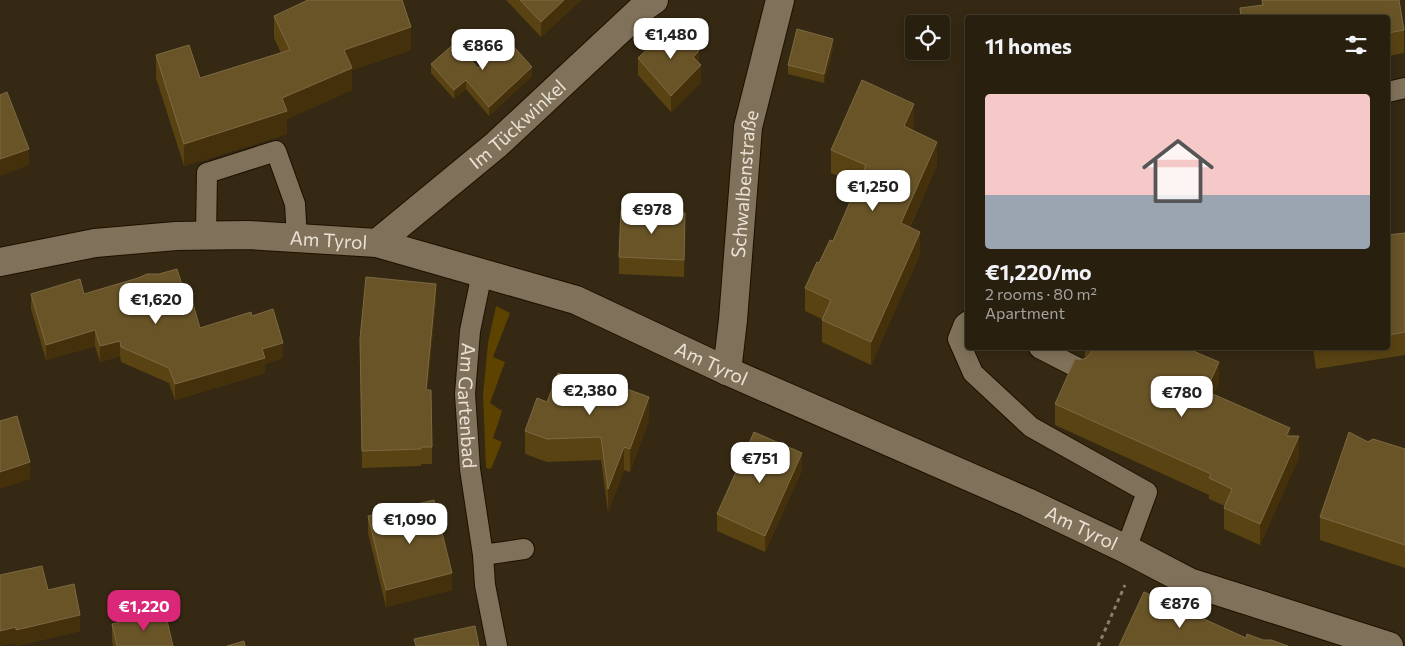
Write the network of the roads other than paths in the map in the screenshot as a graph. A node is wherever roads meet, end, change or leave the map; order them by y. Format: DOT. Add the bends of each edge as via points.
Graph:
graph roads {
  1 [pos="654,0"];
  2 [pos="780,0"];
  3 [pos="1405,88"];
  4 [pos="1390,92"];
  5 [pos="206,236"];
  6 [pos="297,238"];
  7 [pos="377,243"];
  8 [pos="0,262"];
  9 [pos="482,273"];
  10 [pos="965,323"];
  11 [pos="1043,350"];
  12 [pos="1080,369"];
  13 [pos="727,371"];
  14 [pos="524,549"];
  15 [pos="1132,552"];
  16 [pos="483,555"];
  17 [pos="497,646"];
  18 [pos="1390,646"];
  1 -- 7 [label="street, Im Tückwinkel" via="496,146"];
  2 -- 13 [label="street, Schwalbenstraße" via="748,127"];
  3 -- 4 [label="lane"];
  5 -- 6 [label="street, Am Tyrol"];
  5 -- 6 [label="lane" via="207,173 276,151 295,204"];
  5 -- 8 [label="street, Am Tyrol" via="95,243"];
  6 -- 7 [label="street, Am Tyrol"];
  7 -- 9 [label="street, Am Tyrol"];
  9 -- 13 [label="street, Am Tyrol" via="576,300"];
  9 -- 16 [label="lane, Am Gartenbad" via="470,331 465,394 470,469"];
  10 -- 15 [label="lane" via="958,339 973,373 1031,427 1147,492"];
  11 -- 12 [label="lane"];
  13 -- 15 [label="street, Am Tyrol" via="1027,502"];
  14 -- 16 [label="lane"];
  15 -- 18 [label="street, Am Tyrol" via="1188,582"];
  16 -- 17 [label="lane, Am Gartenbad" via="485,585"];
}
